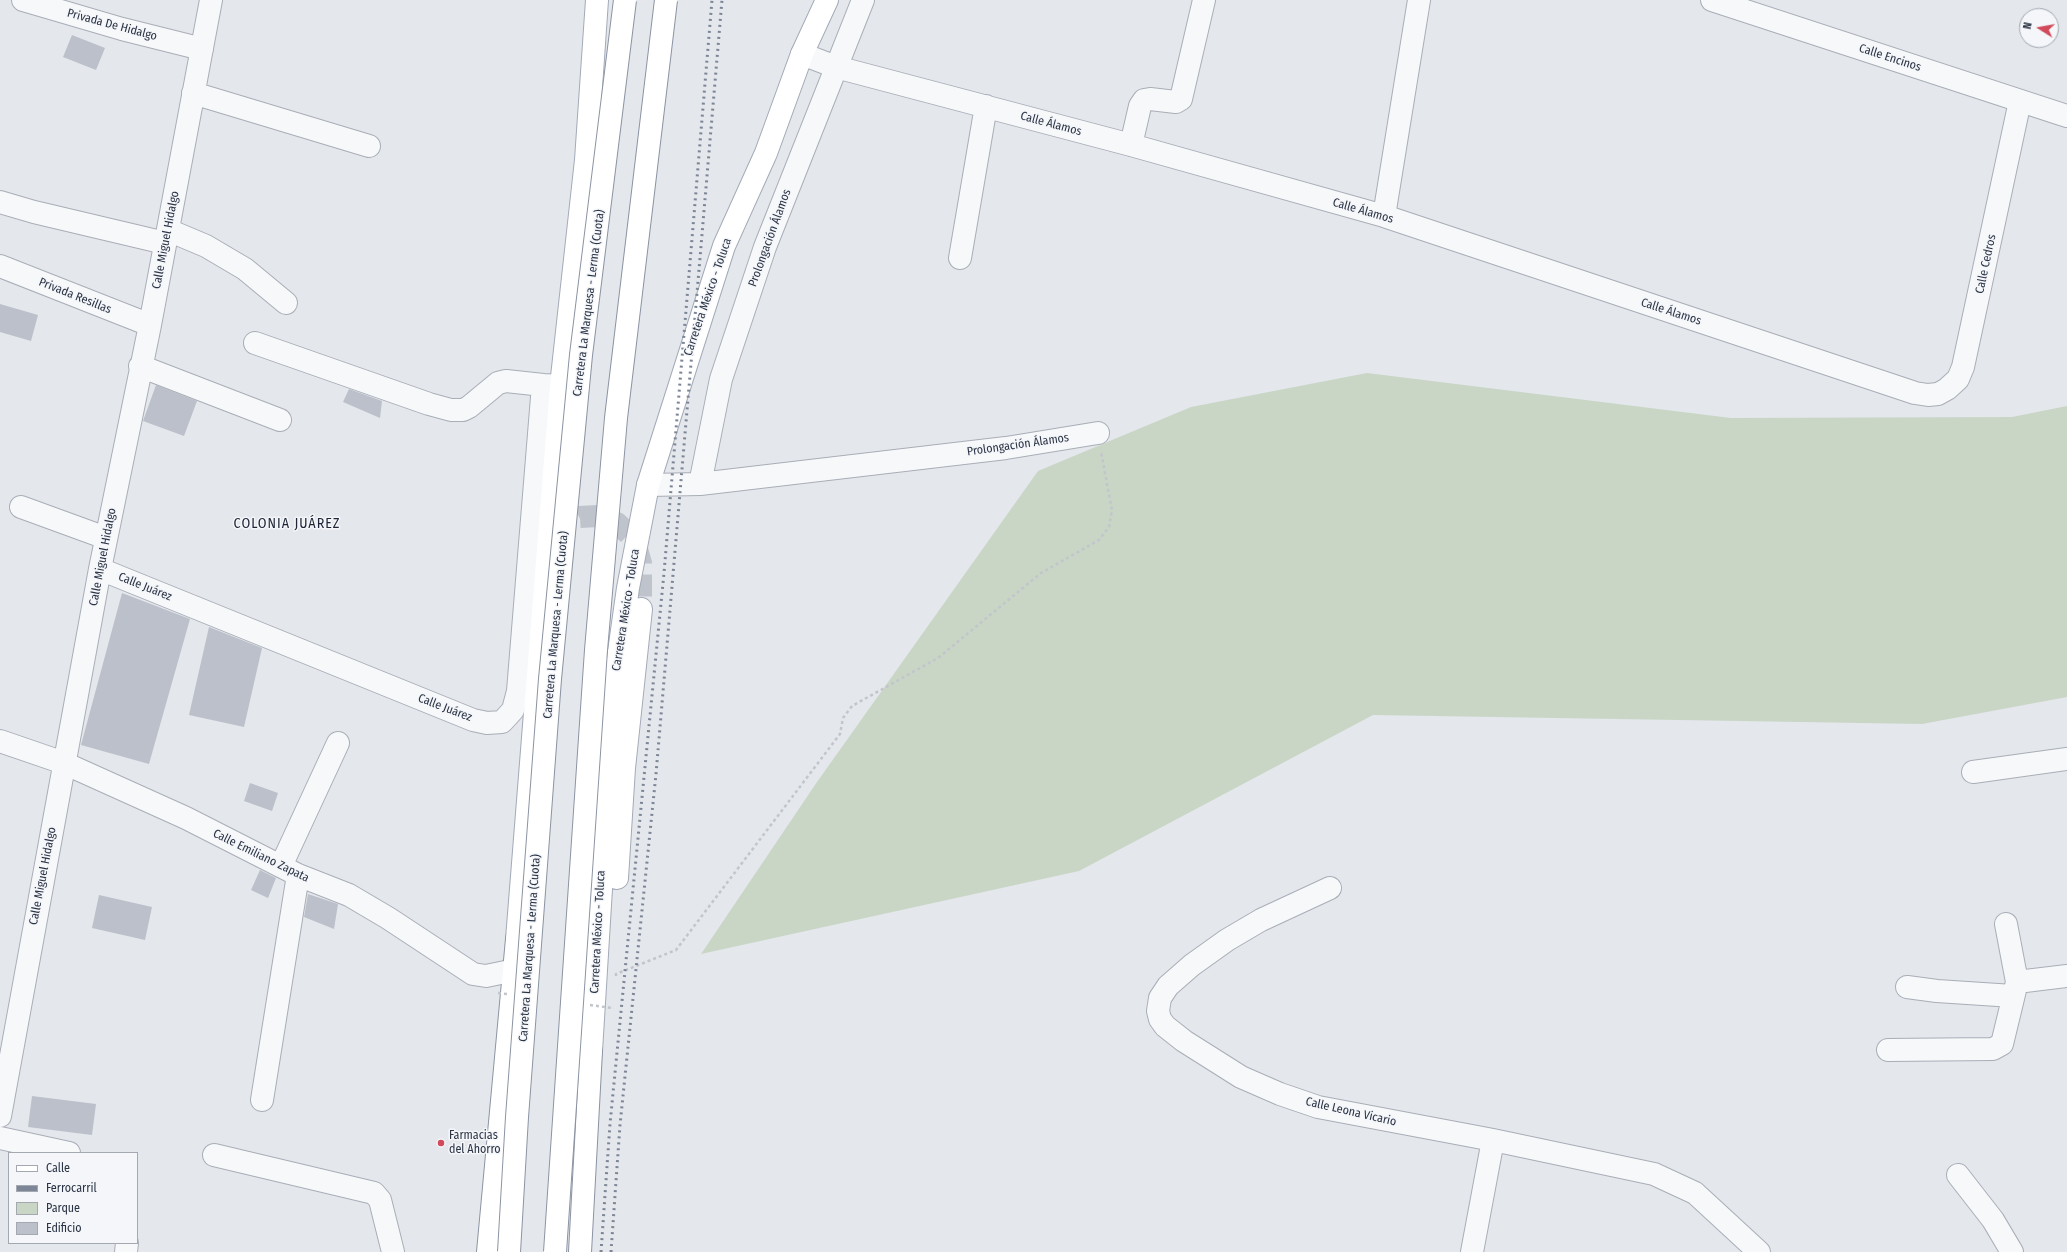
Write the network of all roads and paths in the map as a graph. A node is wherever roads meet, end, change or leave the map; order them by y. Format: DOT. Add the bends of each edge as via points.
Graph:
graph roads {
  1 [pos="23,0"];
  2 [pos="211,0"];
  3 [pos="597,0"];
  4 [pos="625,0"];
  5 [pos="666,0"];
  6 [pos="826,0"];
  7 [pos="863,0"];
  8 [pos="1204,0"];
  9 [pos="1419,0"];
  10 [pos="1712,0"];
  11 [pos="202,49"];
  12 [pos="802,54"];
  13 [pos="836,67"];
  14 [pos="193,93"];
  15 [pos="2020,101"];
  16 [pos="986,106"];
  17 [pos="2067,116"];
  18 [pos="1131,145"];
  19 [pos="369,146"];
  20 [pos="0,202"];
  21 [pos="1384,216"];
  22 [pos="166,236"];
  23 [pos="960,258"];
  24 [pos="0,266"];
  25 [pos="286,303"];
  26 [pos="150,325"];
  27 [pos="255,343"];
  28 [pos="140,366"];
  29 [pos="552,386"];
  30 [pos="1915,393"];
  31 [pos="280,420"];
  32 [pos="1098,433"];
  33 [pos="700,484"];
  34 [pos="648,485"];
  35 [pos="21,507"];
  36 [pos="106,538"];
  37 [pos="100,569"];
  38 [pos="538,594"];
  39 [pos="641,609"];
  40 [pos="0,741"];
  41 [pos="338,743"];
  42 [pos="2067,759"];
  43 [pos="64,763"];
  44 [pos="1973,772"];
  45 [pos="289,871"];
  46 [pos="1330,888"];
  47 [pos="2006,924"];
  48 [pos="517,940"];
  49 [pos="515,970"];
  50 [pos="2067,976"];
  51 [pos="615,981"];
  52 [pos="1907,987"];
  53 [pos="2015,989"];
  54 [pos="613,1001"];
  55 [pos="612,1008"];
  56 [pos="1888,1050"];
  57 [pos="591,1051"];
  58 [pos="2,1090"];
  59 [pos="262,1100"];
  60 [pos="0,1116"];
  61 [pos="0,1138"];
  62 [pos="1493,1140"];
  63 [pos="64,1152"];
  64 [pos="214,1155"];
  65 [pos="1958,1175"];
  66 [pos="393,1252"];
  67 [pos="488,1252"];
  68 [pos="509,1252"];
  69 [pos="555,1252"];
  70 [pos="580,1252"];
  71 [pos="1472,1252"];
  72 [pos="1759,1252"];
  73 [pos="2012,1252"];
  1 -- 11 [label="street, Privada De Hidalgo"];
  2 -- 11 [label="street, Calle Miguel Hidalgo"];
  3 -- 29 [label="main road" via="586,160"];
  4 -- 68 [label="main road, Carretera La Marquesa - Lerma (Cuota), bridge" via="581,355 550,679"];
  5 -- 69 [label="main road, bridge" via="616,418 596,650"];
  6 -- 12 [label="main road, Carretera México - Toluca"];
  7 -- 13 [label="street, Prolongación Álamos"];
  8 -- 18 [label="street" via="1181,99 1176,102 1144,100 1140,106"];
  9 -- 21 [label="street"];
  10 -- 15 [label="street, Calle Encinos"];
  11 -- 14 [label="street, Calle Miguel Hidalgo"];
  12 -- 13 [label="street, Calle Álamos"];
  12 -- 34 [label="main road, Carretera México - Toluca" via="766,153 724,246"];
  13 -- 16 [label="street, Calle Álamos"];
  13 -- 33 [label="street, Prolongación Álamos" via="765,247 721,379"];
  14 -- 19 [label="street"];
  14 -- 22 [label="street, Calle Miguel Hidalgo"];
  15 -- 17 [label="street, Calle Encinos"];
  15 -- 30 [label="street, Calle Cedros" via="1963,367 1958,379 1938,394"];
  16 -- 18 [label="street, Calle Álamos"];
  16 -- 23 [label="street"];
  18 -- 21 [label="street, Calle Álamos"];
  20 -- 22 [label="street" via="34,212"];
  21 -- 30 [label="street, Calle Álamos"];
  22 -- 25 [label="street" via="206,246 245,269"];
  22 -- 26 [label="street, Calle Miguel Hidalgo"];
  24 -- 26 [label="street, Privada Resillas"];
  26 -- 28 [label="street, Calle Miguel Hidalgo"];
  27 -- 29 [label="street" via="451,410 469,407 498,382"];
  28 -- 31 [label="street"];
  28 -- 36 [label="street, Calle Miguel Hidalgo"];
  29 -- 37 [label="street, Calle Juárez" via="518,692 513,710 502,722 487,723 473,720"];
  29 -- 48 [label="main road"];
  32 -- 33 [label="street, Prolongación Álamos" via="1006,448"];
  32 -- 51 [label="path" via="1112,510 1109,527 1099,540 1041,573 938,658 852,706 843,718 840,734 676,950 616,974"];
  33 -- 34 [label="street, Prolongación Álamos"];
  34 -- 57 [label="main road, Carretera México - Toluca" via="628,588 613,694"];
  35 -- 36 [label="street"];
  36 -- 37 [label="street, Calle Miguel Hidalgo"];
  37 -- 43 [label="street, Calle Miguel Hidalgo"];
  38 -- 48 [label="main road" via="514,890"];
  39 -- 57 [label="main road" via="624,768 614,913"];
  40 -- 43 [label="street, Calle Emiliano Zapata"];
  41 -- 45 [label="street"];
  42 -- 44 [label="street"];
  43 -- 45 [label="street, Calle Emiliano Zapata" via="186,818"];
  43 -- 58 [label="street, Calle Miguel Hidalgo"];
  45 -- 49 [label="street, Calle Emiliano Zapata" via="368,905 473,974 486,976"];
  45 -- 59 [label="street"];
  46 -- 62 [label="street, Calle Leona Vicario" via="1261,920 1192,965 1164,991 1158,1011 1160,1019 1184,1041 1241,1077 1280,1094 1351,1115"];
  47 -- 53 [label="street"];
  48 -- 49 [label="main road"];
  49 -- 67 [label="main road"];
  50 -- 53 [label="street"];
  52 -- 53 [label="street" via="1937,992"];
  53 -- 56 [label="street" via="2005,1035 1998,1048"];
  54 -- 55 [label="path"];
  57 -- 70 [label="main road, Carretera México - Toluca"];
  58 -- 60 [label="street, Calle Miguel Hidalgo"];
  61 -- 63 [label="street"];
  62 -- 71 [label="street"];
  62 -- 72 [label="street, Calle Leona Vicario" via="1632,1168 1674,1182 1695,1193"];
  64 -- 66 [label="street" via="374,1193 380,1200"];
  65 -- 73 [label="street" via="1993,1220"];
}
